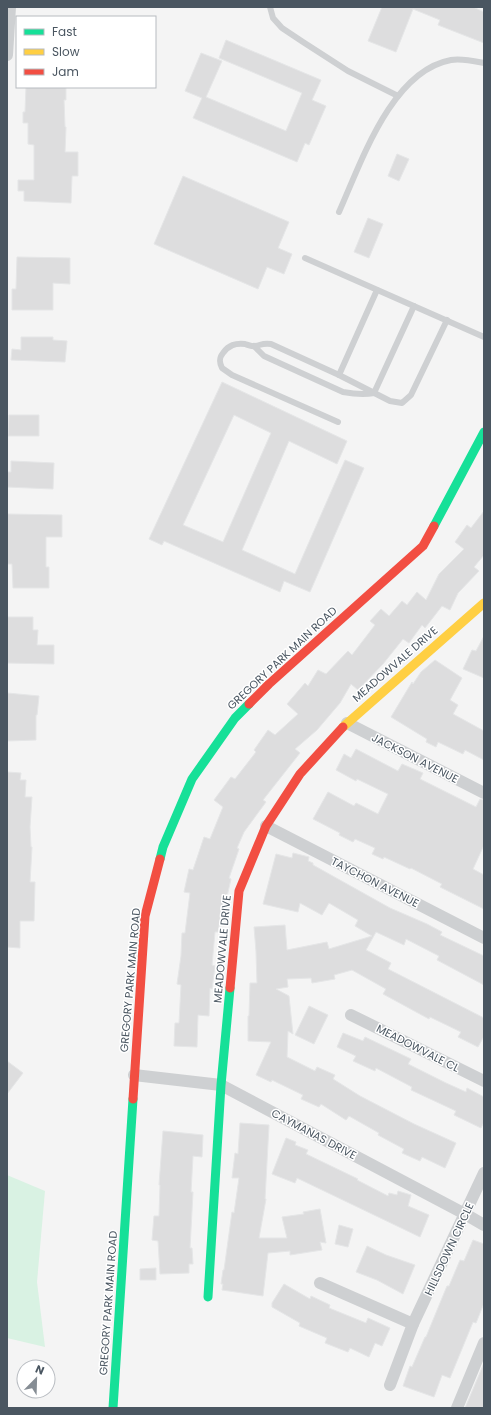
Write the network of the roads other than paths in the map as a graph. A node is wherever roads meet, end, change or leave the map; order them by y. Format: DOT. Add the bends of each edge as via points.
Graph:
graph roads {
  1 [pos="10,7"];
  2 [pos="270,7"];
  3 [pos="7,55"];
  4 [pos="484,63"];
  5 [pos="398,96"];
  6 [pos="339,212"];
  7 [pos="304,258"];
  8 [pos="377,290"];
  9 [pos="414,306"];
  10 [pos="446,320"];
  11 [pos="484,337"];
  12 [pos="254,346"];
  13 [pos="339,375"];
  14 [pos="374,393"];
  15 [pos="338,422"];
  16 [pos="484,432"];
  17 [pos="484,603"];
  18 [pos="347,723"];
  19 [pos="484,793"];
  20 [pos="266,826"];
  21 [pos="484,938"];
  22 [pos="351,1015"];
  23 [pos="134,1075"];
  24 [pos="484,1081"];
  25 [pos="221,1085"];
  26 [pos="484,1173"];
  27 [pos="465,1214"];
  28 [pos="484,1225"];
  29 [pos="320,1283"];
  30 [pos="208,1297"];
  31 [pos="413,1324"];
  32 [pos="484,1343"];
  33 [pos="390,1386"];
  34 [pos="113,1408"];
  35 [pos="456,1408"];
  1 -- 3 [label="street"];
  2 -- 5 [label="lane" via="272,18 282,28 348,71"];
  4 -- 5 [label="lane" via="452,60 436,64 420,74"];
  5 -- 6 [label="lane" via="378,126"];
  7 -- 8 [label="lane"];
  8 -- 9 [label="lane"];
  8 -- 13 [label="lane"];
  9 -- 10 [label="lane"];
  9 -- 14 [label="lane"];
  10 -- 11 [label="lane"];
  10 -- 14 [label="lane" via="411,395 402,403 390,401"];
  12 -- 13 [label="lane" via="262,343 271,344"];
  12 -- 14 [label="lane" via="264,356 343,392 355,395"];
  12 -- 15 [label="lane" via="228,346 220,358 222,368 232,375"];
  13 -- 14 [label="lane"];
  16 -- 23 [label="street, GREGORY PARK MAIN ROAD" via="423,546 269,684 235,718 192,779 163,847 145,916"];
  17 -- 18 [label="street, MEADOWVALE DRIVE"];
  18 -- 19 [label="street, JACKSON AVENUE"];
  18 -- 20 [label="street, MEADOWVALE DRIVE" via="300,774"];
  20 -- 21 [label="street, TAYCHON AVENUE"];
  20 -- 25 [label="street, MEADOWVALE DRIVE" via="239,891"];
  22 -- 24 [label="street, MEADOWVALE CL"];
  23 -- 25 [label="street, CAYMANAS DRIVE"];
  23 -- 34 [label="street, GREGORY PARK MAIN ROAD"];
  25 -- 27 [label="street, CAYMANAS DRIVE"];
  25 -- 30 [label="street, MEADOWVALE DRIVE"];
  26 -- 27 [label="street, HILLSDOWN CIRCLE"];
  27 -- 28 [label="street, CAYMANAS DRIVE"];
  27 -- 31 [label="street, HILLSDOWN CIRCLE"];
  29 -- 31 [label="street"];
  31 -- 33 [label="street, HILLSDOWN CIRCLE"];
  32 -- 35 [label="street"];
}
